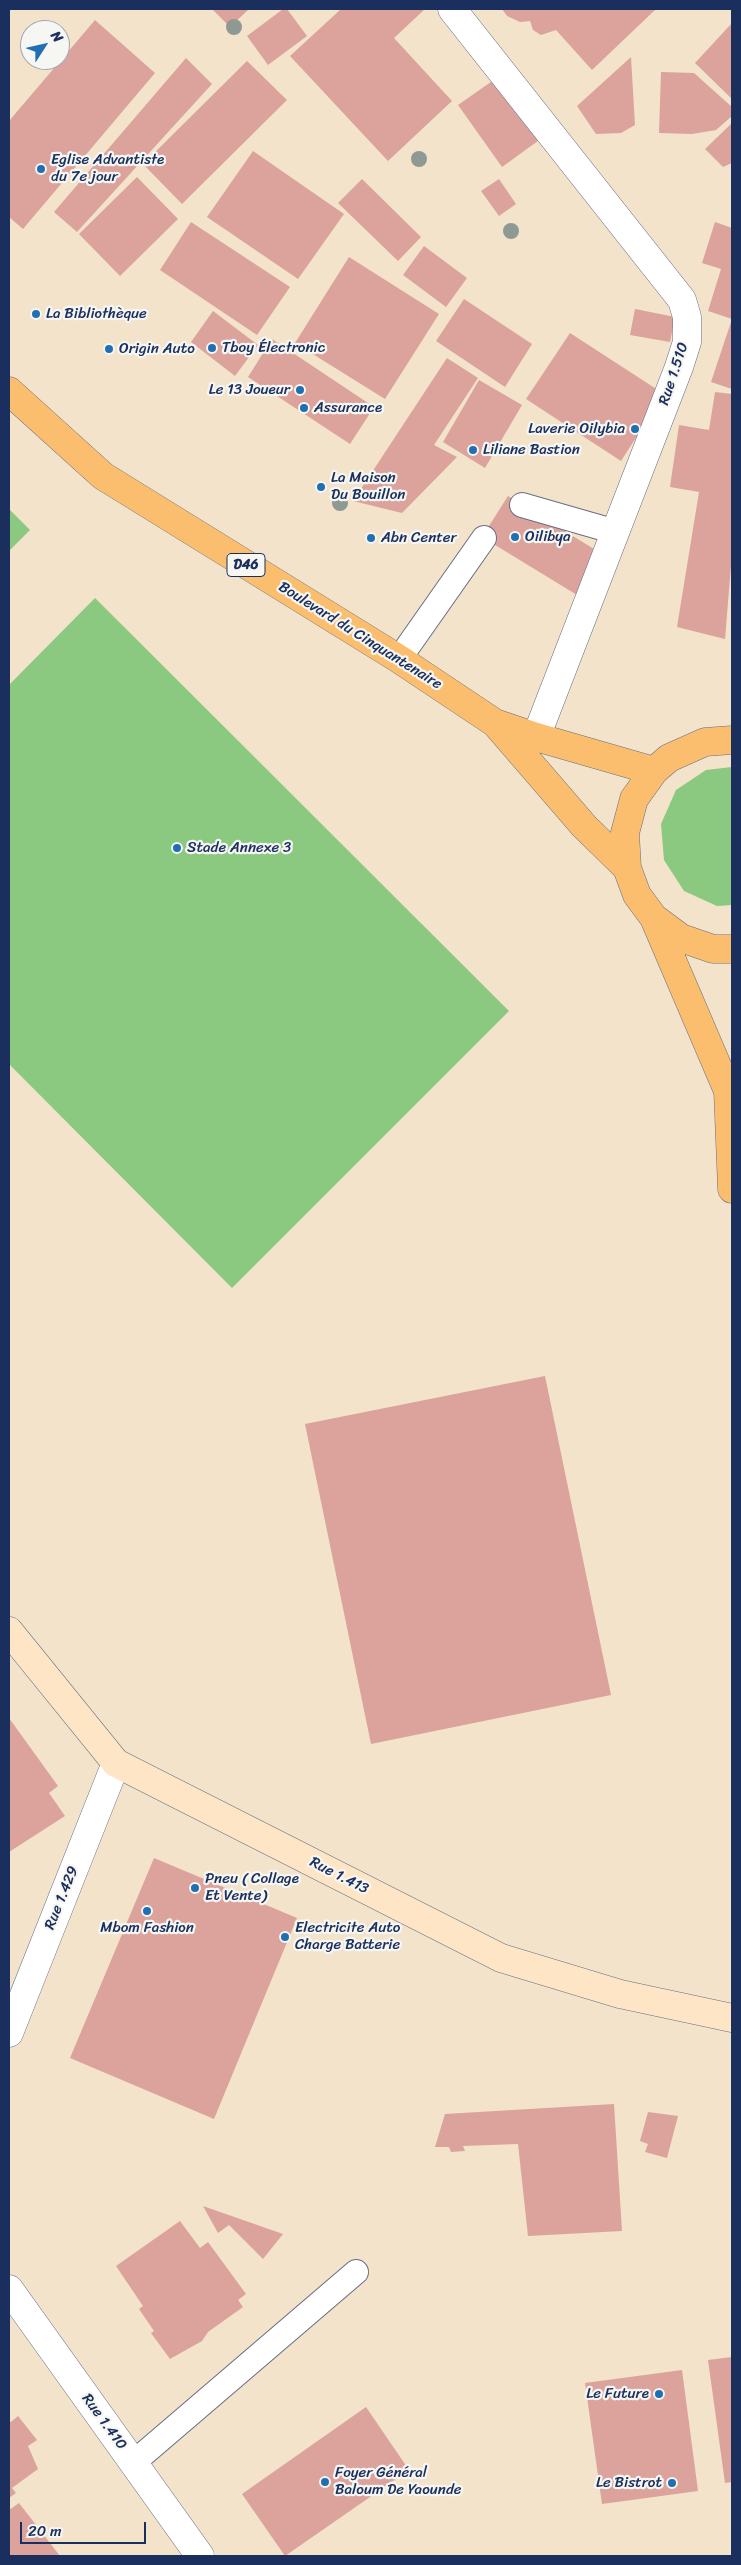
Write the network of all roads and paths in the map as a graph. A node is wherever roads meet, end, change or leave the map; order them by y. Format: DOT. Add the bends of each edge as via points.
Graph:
graph roads {
  1 [pos="452,9"];
  2 [pos="9,391"];
  3 [pos="522,504"];
  4 [pos="616,532"];
  5 [pos="484,538"];
  6 [pos="399,659"];
  7 [pos="495,723"];
  8 [pos="536,737"];
  9 [pos="732,740"];
  10 [pos="654,771"];
  11 [pos="627,868"];
  12 [pos="654,918"];
  13 [pos="732,949"];
  14 [pos="730,1084"];
  15 [pos="732,1189"];
  16 [pos="9,1630"];
  17 [pos="116,1763"];
  18 [pos="732,2018"];
  19 [pos="9,2033"];
  20 [pos="356,2272"];
  21 [pos="9,2289"];
  22 [pos="133,2462"];
  23 [pos="200,2556"];
  1 -- 4 [label="street, Rue 1.510" via="682,300 687,317 687,342"];
  2 -- 6 [label="main road, Boulevard du Cinquantenaire / D46" via="102,476"];
  3 -- 4 [label="lane"];
  4 -- 8 [label="street, Rue 1.510"];
  5 -- 6 [label="lane"];
  6 -- 7 [label="main road, Boulevard du Cinquantenaire / D46"];
  7 -- 8 [label="main road, D46"];
  7 -- 11 [label="main road, D46" via="584,826"];
  8 -- 10 [label="main road, D46"];
  9 -- 10 [label="main road" via="705,742 686,748"];
  10 -- 11 [label="main road" via="634,799 625,833"];
  11 -- 12 [label="main road" via="637,895"];
  12 -- 13 [label="main road" via="681,938 713,949"];
  12 -- 14 [label="main road"];
  14 -- 15 [label="main road"];
  16 -- 17 [label="street, Rue 1.413"];
  17 -- 18 [label="street, Rue 1.413" via="501,1958 620,1994"];
  17 -- 19 [label="street, Rue 1.429"];
  20 -- 22 [label="lane"];
  21 -- 22 [label="street, Rue 1.410"];
  22 -- 23 [label="street, Rue 1.410"];
}
